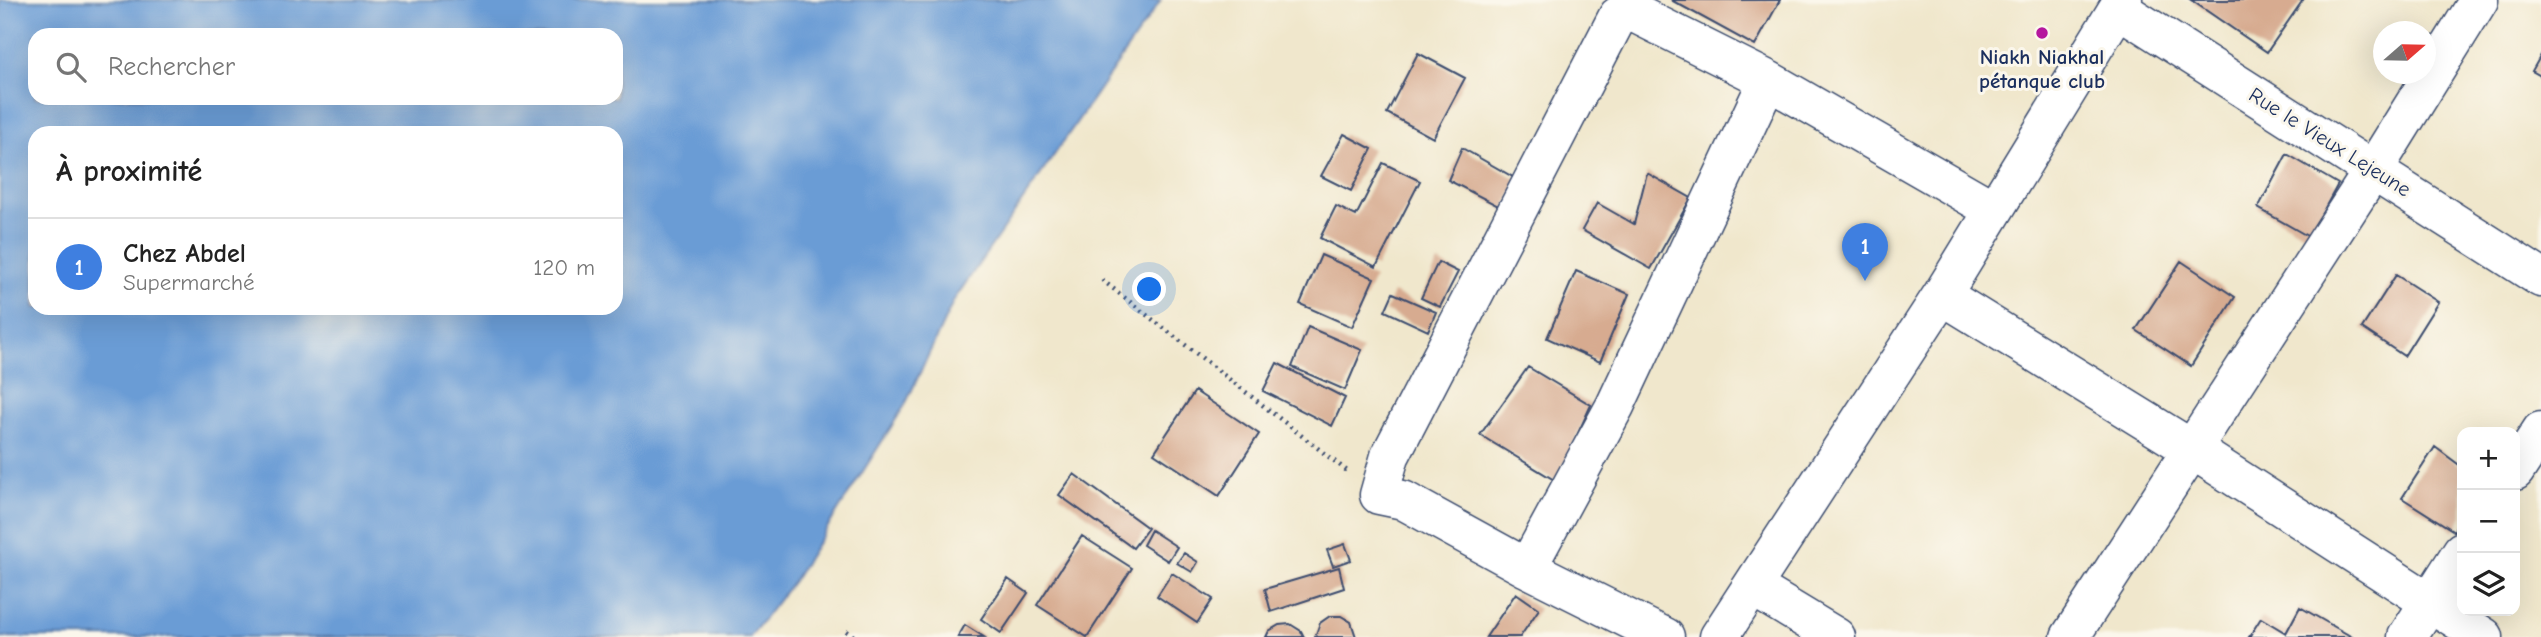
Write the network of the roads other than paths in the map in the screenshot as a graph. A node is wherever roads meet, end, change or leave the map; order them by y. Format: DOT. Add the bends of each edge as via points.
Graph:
graph roads {
  1 [pos="2479,0"];
  2 [pos="2121,4"];
  3 [pos="1768,80"];
  4 [pos="2374,169"];
  5 [pos="1994,210"];
  6 [pos="2541,278"];
  7 [pos="1942,295"];
  8 [pos="2541,430"];
  9 [pos="2193,450"];
  10 [pos="2520,463"];
  11 [pos="2461,553"];
  12 [pos="1527,568"];
  13 [pos="1753,587"];
  14 [pos="2430,600"];
  15 [pos="1665,637"];
  16 [pos="1719,637"];
  17 [pos="1836,637"];
  18 [pos="2070,637"];
  19 [pos="2407,637"];
  20 [pos="2484,637"];
  1 -- 4 [label="street"];
  2 -- 4 [label="street, Rue le Vieux Lejeune"];
  2 -- 5 [label="street"];
  3 -- 5 [label="street"];
  3 -- 12 [label="street" via="1615,406"];
  3 -- 12 [label="street" via="1632,12 1618,16 1390,456 1379,495 1403,500"];
  4 -- 6 [label="street, Rue le Vieux Lejeune"];
  4 -- 9 [label="street"];
  5 -- 7 [label="street"];
  7 -- 9 [label="street"];
  7 -- 13 [label="street"];
  8 -- 10 [label="street"];
  9 -- 14 [label="street"];
  9 -- 18 [label="street"];
  11 -- 14 [label="street"];
  12 -- 15 [label="street"];
  13 -- 16 [label="street"];
  13 -- 17 [label="street"];
  14 -- 19 [label="street"];
  14 -- 20 [label="street"];
}
